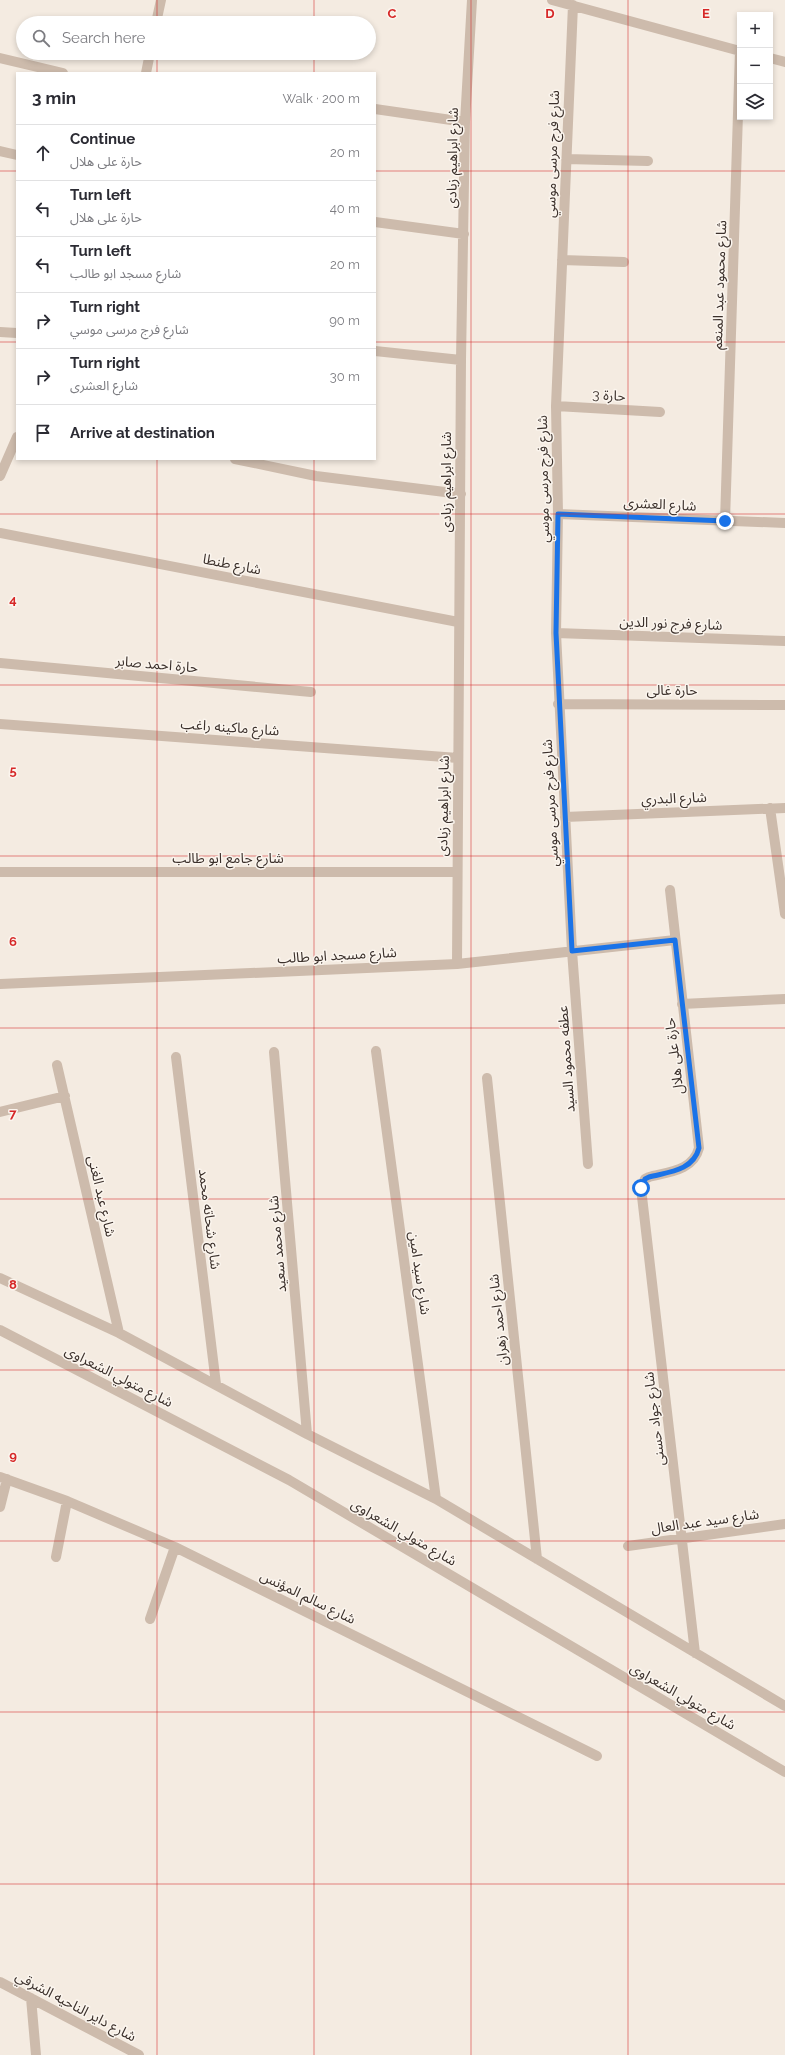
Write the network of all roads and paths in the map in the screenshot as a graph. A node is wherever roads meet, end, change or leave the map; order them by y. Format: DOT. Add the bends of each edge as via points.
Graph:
graph roads {
  1 [pos="161,0"];
  2 [pos="472,0"];
  3 [pos="552,0"];
  4 [pos="573,5"];
  5 [pos="158,16"];
  6 [pos="737,50"];
  7 [pos="0,58"];
  8 [pos="773,59"];
  9 [pos="149,60"];
  10 [pos="785,62"];
  11 [pos="59,72"];
  12 [pos="146,72"];
  13 [pos="739,84"];
  14 [pos="376,108"];
  15 [pos="465,122"];
  16 [pos="0,151"];
  17 [pos="16,155"];
  18 [pos="566,159"];
  19 [pos="648,161"];
  20 [pos="376,222"];
  21 [pos="464,234"];
  22 [pos="562,260"];
  23 [pos="624,262"];
  24 [pos="0,332"];
  25 [pos="16,333"];
  26 [pos="376,351"];
  27 [pos="461,360"];
  28 [pos="556,406"];
  29 [pos="660,412"];
  30 [pos="16,438"];
  31 [pos="5,451"];
  32 [pos="240,460"];
  33 [pos="0,476"];
  34 [pos="461,494"];
  35 [pos="558,514"];
  36 [pos="725,521"];
  37 [pos="785,523"];
  38 [pos="0,533"];
  39 [pos="458,622"];
  40 [pos="556,633"];
  41 [pos="785,641"];
  42 [pos="0,663"];
  43 [pos="311,692"];
  44 [pos="558,704"];
  45 [pos="785,705"];
  46 [pos="0,724"];
  47 [pos="458,758"];
  48 [pos="770,808"];
  49 [pos="785,808"];
  50 [pos="565,817"];
  51 [pos="0,872"];
  52 [pos="456,872"];
  53 [pos="670,890"];
  54 [pos="785,914"];
  55 [pos="675,940"];
  56 [pos="572,951"];
  57 [pos="457,964"];
  58 [pos="0,984"];
  59 [pos="785,998"];
  60 [pos="682,1004"];
  61 [pos="376,1051"];
  62 [pos="274,1052"];
  63 [pos="176,1057"];
  64 [pos="57,1065"];
  65 [pos="487,1078"];
  66 [pos="65,1096"];
  67 [pos="0,1112"];
  68 [pos="588,1164"];
  69 [pos="643,1183"];
  70 [pos="0,1278"];
  71 [pos="0,1330"];
  72 [pos="119,1333"];
  73 [pos="216,1384"];
  74 [pos="307,1434"];
  75 [pos="3,1478"];
  76 [pos="436,1499"];
  77 [pos="68,1501"];
  78 [pos="0,1507"];
  79 [pos="785,1524"];
  80 [pos="682,1538"];
  81 [pos="628,1546"];
  82 [pos="175,1547"];
  83 [pos="56,1556"];
  84 [pos="536,1559"];
  85 [pos="150,1619"];
  86 [pos="695,1653"];
  87 [pos="785,1706"];
  88 [pos="598,1756"];
  89 [pos="785,1772"];
  90 [pos="0,1982"];
  91 [pos="31,1998"];
  92 [pos="36,2055"];
  93 [pos="139,2055"];
  1 -- 5 [label="street"];
  2 -- 15 [label="street, شارع ابراهيم زبادى"];
  3 -- 4 [label="street"];
  4 -- 6 [label="street"];
  4 -- 18 [label="street, شارع فرج مرسى موسي"];
  7 -- 11 [label="street"];
  8 -- 10 [label="street"];
  9 -- 12 [label="street"];
  13 -- 36 [label="street, شارع محمود عبد المنعم"];
  14 -- 15 [label="street"];
  15 -- 21 [label="street, شارع ابراهيم زبادى"];
  16 -- 17 [label="street"];
  18 -- 19 [label="street"];
  18 -- 22 [label="street, شارع فرج مرسى موسي"];
  20 -- 21 [label="street"];
  21 -- 27 [label="street, شارع ابراهيم زبادى"];
  22 -- 23 [label="street"];
  22 -- 28 [label="street, شارع فرج مرسى موسي"];
  24 -- 25 [label="street"];
  26 -- 27 [label="street"];
  27 -- 34 [label="street, شارع ابراهيم زبادى"];
  28 -- 29 [label="street, حارة 3"];
  28 -- 35 [label="street, شارع فرج مرسى موسي"];
  30 -- 31 [label="street"];
  31 -- 33 [label="street"];
  32 -- 34 [label="street" via="316,476"];
  34 -- 39 [label="street, شارع ابراهيم زبادى"];
  35 -- 36 [label="street, شارع العشرى"];
  35 -- 40 [label="street, شارع فرج مرسى موسي"];
  36 -- 37 [label="street, شارع العشرى"];
  38 -- 39 [label="street, شارع طنطا"];
  39 -- 47 [label="street, شارع ابراهيم زبادى"];
  40 -- 41 [label="street, شارع فرج نور الدين"];
  40 -- 44 [label="street, شارع فرج مرسى موسي"];
  42 -- 43 [label="street, حارة احمد صابر"];
  44 -- 45 [label="street, حارة غالى"];
  44 -- 50 [label="street, شارع فرج مرسى موسي"];
  46 -- 47 [label="street, شارع ماكينه راغب"];
  47 -- 52 [label="street, شارع ابراهيم زبادى"];
  48 -- 49 [label="street, شارع البدري"];
  48 -- 50 [label="street, شارع البدري"];
  48 -- 54 [label="street"];
  50 -- 56 [label="street, شارع فرج مرسى موسي"];
  51 -- 52 [label="street, شارع جامع ابو طالب"];
  52 -- 57 [label="street, شارع ابراهيم زبادى"];
  53 -- 55 [label="street, حارة على هلال"];
  55 -- 56 [label="street, شارع مسجد ابو طالب"];
  55 -- 60 [label="street, حارة على هلال"];
  56 -- 57 [label="street, شارع مسجد ابو طالب"];
  56 -- 68 [label="street, عطفه محمود السيد"];
  57 -- 58 [label="street, شارع مسجد ابو طالب"];
  59 -- 60 [label="street"];
  60 -- 69 [label="street, حارة على هلال" via="699,1148 689,1165 649,1177"];
  61 -- 76 [label="street, شارع سيد امين"];
  62 -- 74 [label="street, شارع محمد سعيد"];
  63 -- 73 [label="street, شارع شحاته محمد"];
  64 -- 66 [label="street, شارع عبد الغنى"];
  65 -- 84 [label="street, شارع احمد زهران"];
  66 -- 67 [label="street"];
  66 -- 72 [label="street, شارع عبد الغنى"];
  69 -- 80 [label="street, شارع جواد حسنى" via="642,1193"];
  70 -- 72 [label="street"];
  71 -- 89 [label="street, شارع متولي الشعراوى" via="289,1480"];
  72 -- 73 [label="street"];
  73 -- 74 [label="street"];
  74 -- 76 [label="street"];
  75 -- 77 [label="street, شارع سالم المؤنس"];
  75 -- 78 [label="street"];
  76 -- 84 [label="street"];
  77 -- 82 [label="street, شارع سالم المؤنس"];
  77 -- 83 [label="street"];
  79 -- 80 [label="street, شارع سيد عبد العال"];
  80 -- 81 [label="street, شارع سيد عبد العال"];
  80 -- 86 [label="street, شارع جواد حسنى"];
  82 -- 85 [label="street"];
  82 -- 88 [label="street, شارع سالم المؤنس"];
  84 -- 86 [label="street"];
  86 -- 87 [label="street"];
  90 -- 91 [label="street, شارع داير الناحيه الشرقي"];
  91 -- 92 [label="street"];
  91 -- 93 [label="street, شارع داير الناحيه الشرقي"];
}
